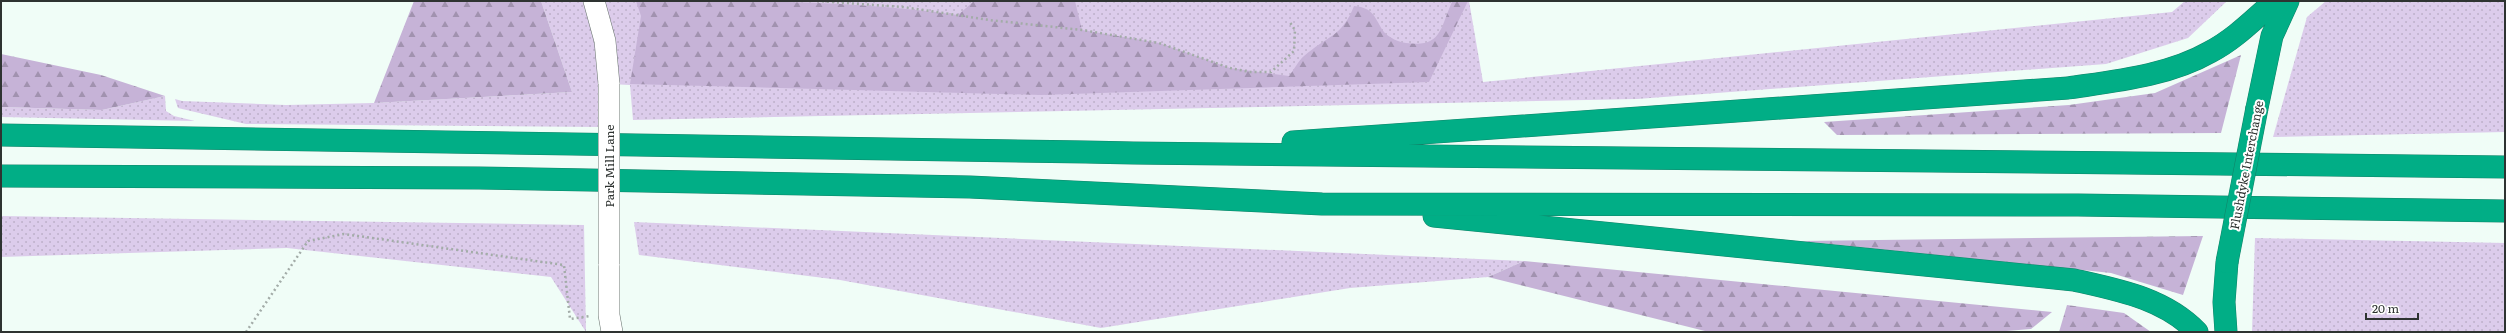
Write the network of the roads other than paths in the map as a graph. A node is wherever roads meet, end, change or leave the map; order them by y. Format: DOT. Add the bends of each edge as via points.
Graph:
graph roads {
  1 [pos="594,1"];
  2 [pos="2275,1"];
  3 [pos="2288,1"];
  4 [pos="1,135"];
  5 [pos="1134,153"];
  6 [pos="2505,167"];
  7 [pos="1,176"];
  8 [pos="1322,204"];
  9 [pos="2505,211"];
  10 [pos="610,324"];
  11 [pos="2197,332"];
  12 [pos="2226,332"];
  1 -- 10 [label="street, Park Mill Lane, bridge" via="605,41 609,84"];
  2 -- 5 [label="highway" via="2235,36 2210,53 2184,64 2114,81 2068,88"];
  3 -- 12 [label="highway, Flushdyke Interchange, bridge" via="2272,36 2228,262 2224,302"];
  4 -- 5 [label="highway" via="500,140"];
  5 -- 6 [label="highway"];
  7 -- 8 [label="highway" via="471,178 962,187"];
  8 -- 9 [label="highway" via="2078,204"];
  8 -- 11 [label="highway" via="2074,280 2142,296 2187,322"];
}
